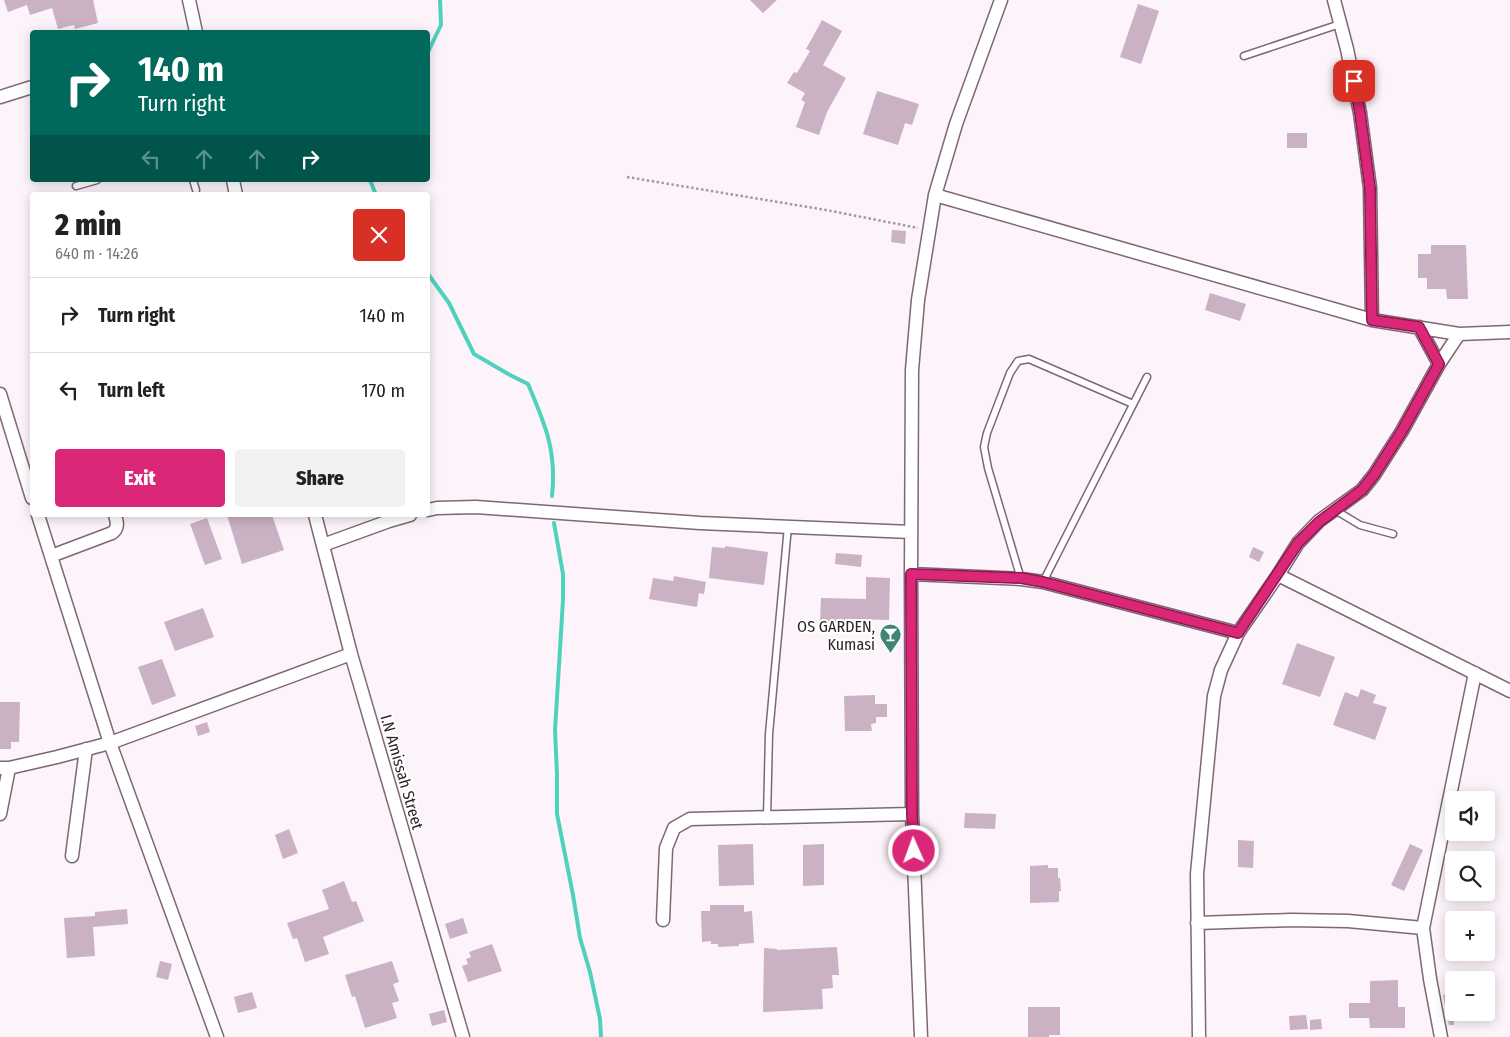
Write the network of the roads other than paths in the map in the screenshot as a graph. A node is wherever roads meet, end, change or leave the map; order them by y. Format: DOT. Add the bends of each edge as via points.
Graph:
graph roads {
  1 [pos="189,0"];
  2 [pos="1002,0"];
  3 [pos="1334,0"];
  4 [pos="1340,24"];
  5 [pos="196,30"];
  6 [pos="1244,56"];
  7 [pos="30,88"];
  8 [pos="0,97"];
  9 [pos="90,182"];
  10 [pos="194,182"];
  11 [pos="76,186"];
  12 [pos="196,190"];
  13 [pos="935,195"];
  14 [pos="1372,320"];
  15 [pos="1419,327"];
  16 [pos="1510,332"];
  17 [pos="1459,334"];
  18 [pos="1439,364"];
  19 [pos="1147,377"];
  20 [pos="0,394"];
  21 [pos="1133,404"];
  22 [pos="30,492"];
  23 [pos="430,510"];
  24 [pos="1335,510"];
  25 [pos="39,517"];
  26 [pos="116,517"];
  27 [pos="316,517"];
  28 [pos="402,517"];
  29 [pos="788,526"];
  30 [pos="911,532"];
  31 [pos="1394,534"];
  32 [pos="323,545"];
  33 [pos="51,556"];
  34 [pos="911,574"];
  35 [pos="1278,574"];
  36 [pos="1021,578"];
  37 [pos="1043,582"];
  38 [pos="1238,633"];
  39 [pos="351,654"];
  40 [pos="1474,673"];
  41 [pos="1510,691"];
  42 [pos="110,743"];
  43 [pos="86,749"];
  44 [pos="4,768"];
  45 [pos="0,814"];
  46 [pos="912,814"];
  47 [pos="767,818"];
  48 [pos="72,856"];
  49 [pos="663,920"];
  50 [pos="1197,923"];
  51 [pos="1423,928"];
  52 [pos="217,1037"];
  53 [pos="463,1037"];
  54 [pos="922,1037"];
  55 [pos="1199,1037"];
  56 [pos="1441,1037"];
  1 -- 5 [label="street"];
  2 -- 13 [label="street" via="956,124"];
  3 -- 4 [label="street"];
  4 -- 6 [label="lane"];
  4 -- 14 [label="street" via="1360,113 1370,188"];
  7 -- 8 [label="street"];
  9 -- 11 [label="lane"];
  10 -- 12 [label="lane"];
  13 -- 14 [label="street"];
  13 -- 30 [label="street" via="918,300 912,370"];
  14 -- 15 [label="street"];
  15 -- 17 [label="street"];
  15 -- 18 [label="street"];
  16 -- 17 [label="street"];
  17 -- 18 [label="street"];
  18 -- 24 [label="street" via="1374,475 1362,490"];
  19 -- 21 [label="lane"];
  20 -- 22 [label="street"];
  21 -- 36 [label="lane" via="1029,359 1018,361 1010,373 984,447"];
  21 -- 37 [label="lane"];
  23 -- 29 [label="street" via="476,507"];
  24 -- 31 [label="lane" via="1360,525"];
  24 -- 35 [label="street" via="1298,543"];
  25 -- 33 [label="street"];
  26 -- 33 [label="street" via="118,523 112,533"];
  27 -- 32 [label="street, I.N Amissah Street"];
  28 -- 32 [label="street"];
  29 -- 30 [label="street"];
  29 -- 47 [label="lane" via="770,734"];
  30 -- 34 [label="street"];
  32 -- 39 [label="street, I.N Amissah Street"];
  33 -- 42 [label="street"];
  34 -- 36 [label="street"];
  34 -- 46 [label="street"];
  35 -- 38 [label="street"];
  35 -- 40 [label="street"];
  36 -- 37 [label="street"];
  37 -- 38 [label="street"];
  38 -- 50 [label="street" via="1221,670 1214,696 1197,874"];
  39 -- 42 [label="street"];
  39 -- 53 [label="street, I.N Amissah Street"];
  40 -- 41 [label="street"];
  40 -- 51 [label="street"];
  42 -- 43 [label="street"];
  42 -- 52 [label="street"];
  43 -- 44 [label="street"];
  43 -- 48 [label="street"];
  44 -- 45 [label="street"];
  46 -- 47 [label="street"];
  46 -- 54 [label="street"];
  47 -- 49 [label="street" via="690,819 674,828 666,848"];
  50 -- 51 [label="street" via="1291,920"];
  50 -- 55 [label="street"];
  51 -- 56 [label="street"];
}
